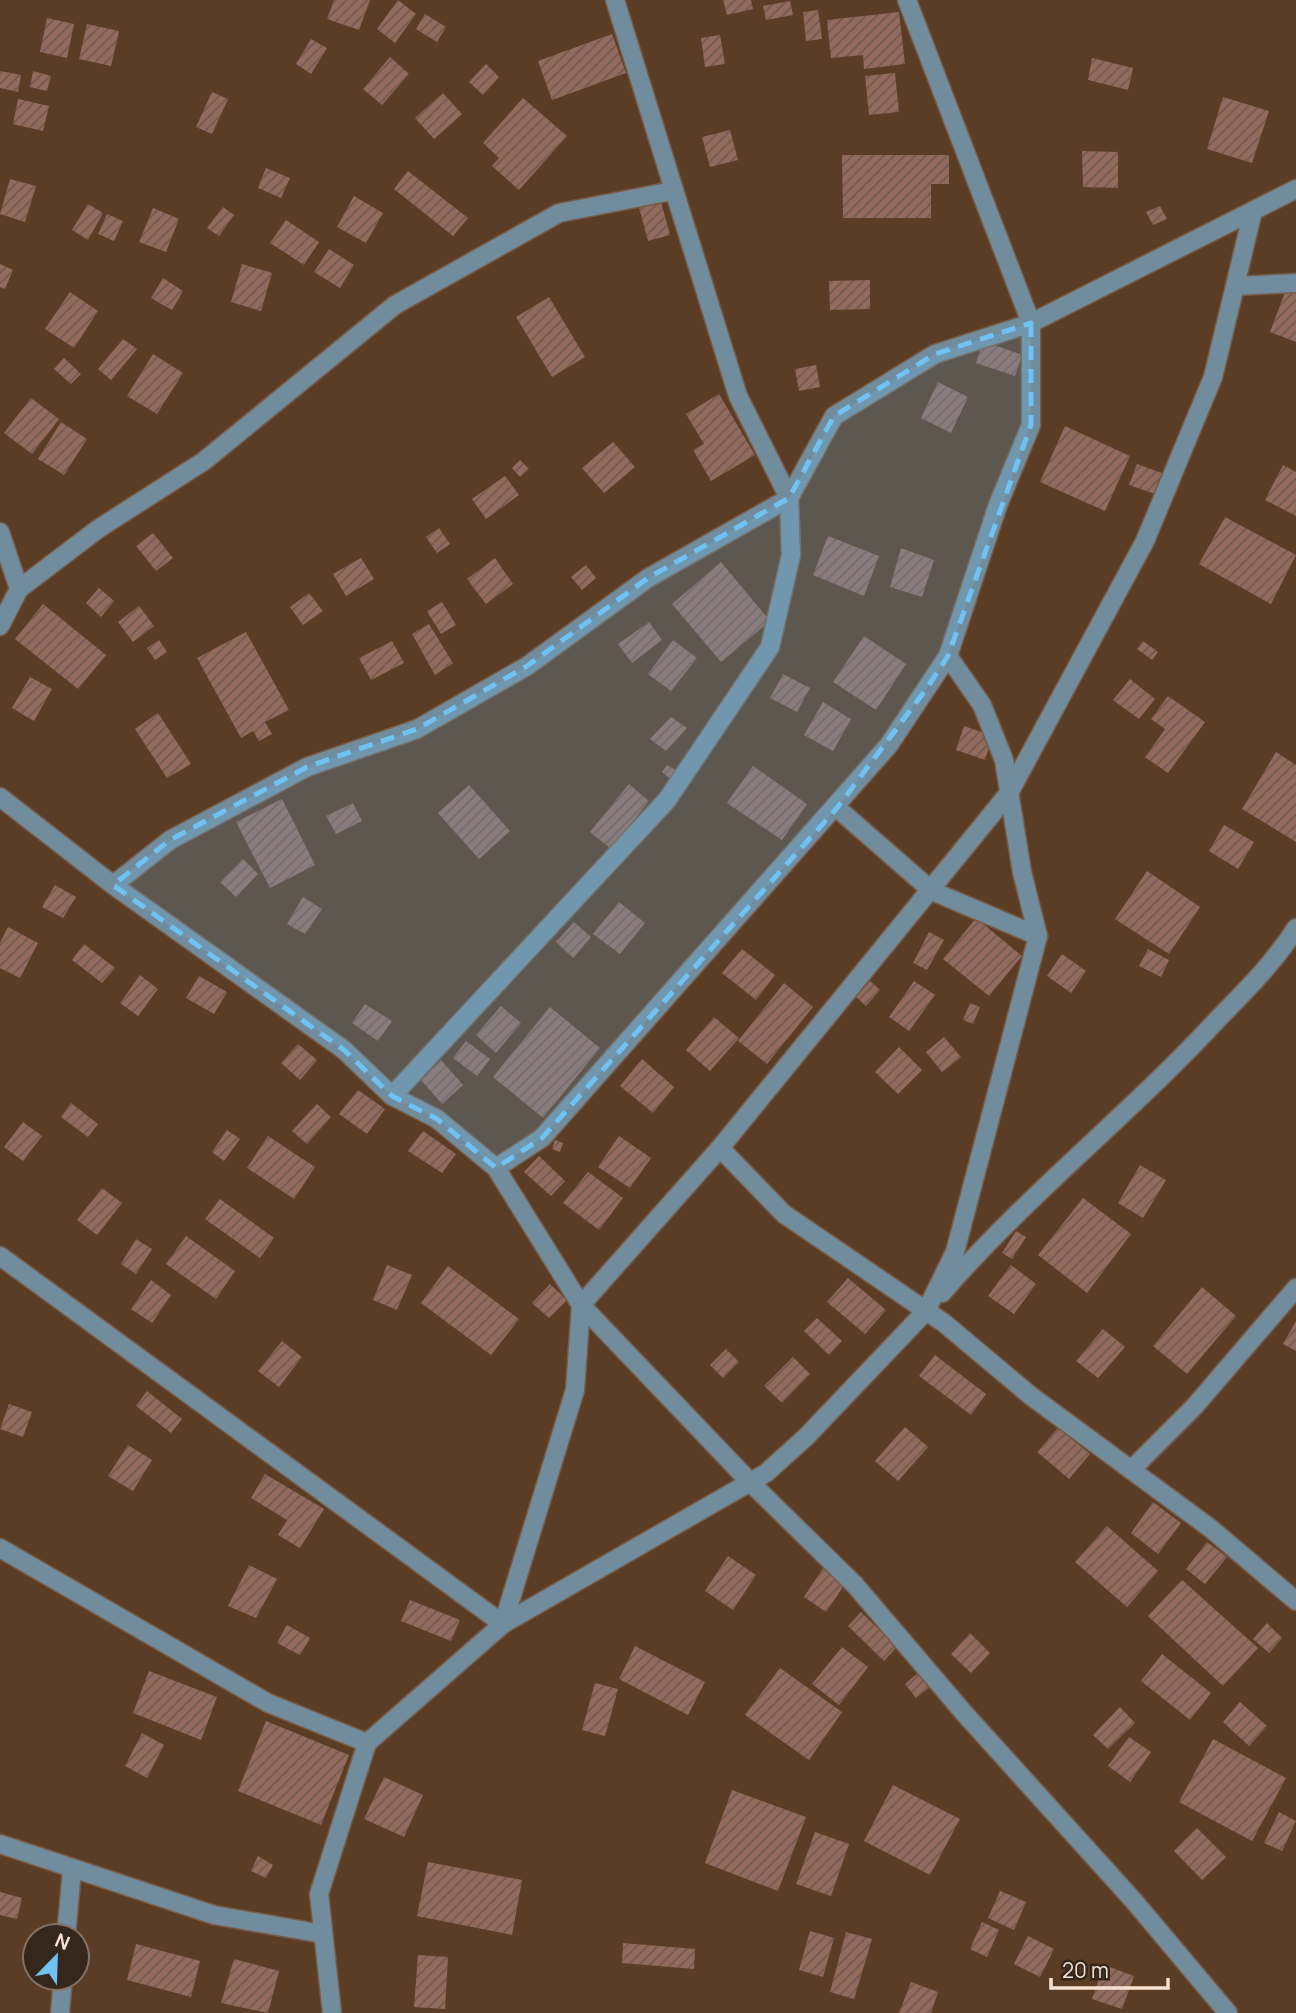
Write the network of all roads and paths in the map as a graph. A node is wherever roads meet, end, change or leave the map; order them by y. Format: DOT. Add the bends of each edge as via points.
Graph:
graph roads {
  1 [pos="615,0"];
  2 [pos="907,0"];
  3 [pos="1296,189"];
  4 [pos="672,191"];
  5 [pos="1253,211"];
  6 [pos="1296,283"];
  7 [pos="1235,286"];
  8 [pos="1031,323"];
  9 [pos="789,498"];
  10 [pos="0,532"];
  11 [pos="19,589"];
  12 [pos="0,626"];
  13 [pos="947,656"];
  14 [pos="1009,793"];
  15 [pos="0,797"];
  16 [pos="837,808"];
  17 [pos="113,885"];
  18 [pos="932,891"];
  19 [pos="1296,928"];
  20 [pos="1038,936"];
  21 [pos="392,1096"];
  22 [pos="720,1148"];
  23 [pos="496,1168"];
  24 [pos="0,1255"];
  25 [pos="1296,1287"];
  26 [pos="581,1305"];
  27 [pos="926,1311"];
  28 [pos="1131,1470"];
  29 [pos="748,1481"];
  30 [pos="0,1548"];
  31 [pos="1296,1601"];
  32 [pos="503,1624"];
  33 [pos="367,1743"];
  34 [pos="0,1844"];
  35 [pos="72,1870"];
  36 [pos="67,1922"];
  37 [pos="323,1934"];
  38 [pos="62,1992"];
  39 [pos="60,2013"];
  40 [pos="332,2013"];
  41 [pos="1228,2013"];
  1 -- 4 [label="street"];
  2 -- 8 [label="street"];
  3 -- 5 [label="street"];
  4 -- 9 [label="street" via="738,396"];
  4 -- 11 [label="street" via="559,213 395,305 204,461 98,529"];
  5 -- 7 [label="street"];
  5 -- 8 [label="street"];
  6 -- 7 [label="street"];
  7 -- 14 [label="street" via="1213,377 1145,541"];
  8 -- 9 [label="street" via="935,355 834,416"];
  8 -- 13 [label="street" via="1031,425 998,505"];
  9 -- 17 [label="street" via="648,578 527,666 417,729 307,767 170,840"];
  9 -- 21 [label="street" via="791,555 770,647 713,733 667,800"];
  10 -- 11 [label="street"];
  11 -- 12 [label="street"];
  13 -- 14 [label="street" via="982,705 1004,760"];
  13 -- 16 [label="street" via="889,745"];
  14 -- 18 [label="street"];
  14 -- 20 [label="street"];
  15 -- 17 [label="street"];
  16 -- 18 [label="street"];
  16 -- 23 [label="street" via="542,1138"];
  17 -- 21 [label="street" via="344,1050"];
  18 -- 20 [label="street"];
  18 -- 22 [label="street"];
  19 -- 27 [label="street" via="1280,953 1180,1060 976,1254"];
  20 -- 27 [label="street" via="955,1252"];
  21 -- 23 [label="street" via="437,1119"];
  22 -- 26 [label="street"];
  22 -- 27 [label="street" via="784,1214"];
  23 -- 26 [label="street"];
  24 -- 32 [label="street"];
  25 -- 28 [label="street" via="1194,1407"];
  26 -- 29 [label="street"];
  26 -- 32 [label="street" via="575,1390"];
  27 -- 28 [label="street"];
  27 -- 29 [label="street" via="806,1437 765,1473"];
  28 -- 31 [label="street" via="1210,1528"];
  29 -- 32 [label="street"];
  29 -- 41 [label="street" via="855,1585"];
  30 -- 33 [label="street" via="268,1703"];
  32 -- 33 [label="street"];
  33 -- 37 [label="street" via="319,1894"];
  34 -- 35 [label="street"];
  35 -- 36 [label="street"];
  35 -- 37 [label="street" via="214,1915"];
  37 -- 40 [label="street"];
  38 -- 39 [label="street"];
}
